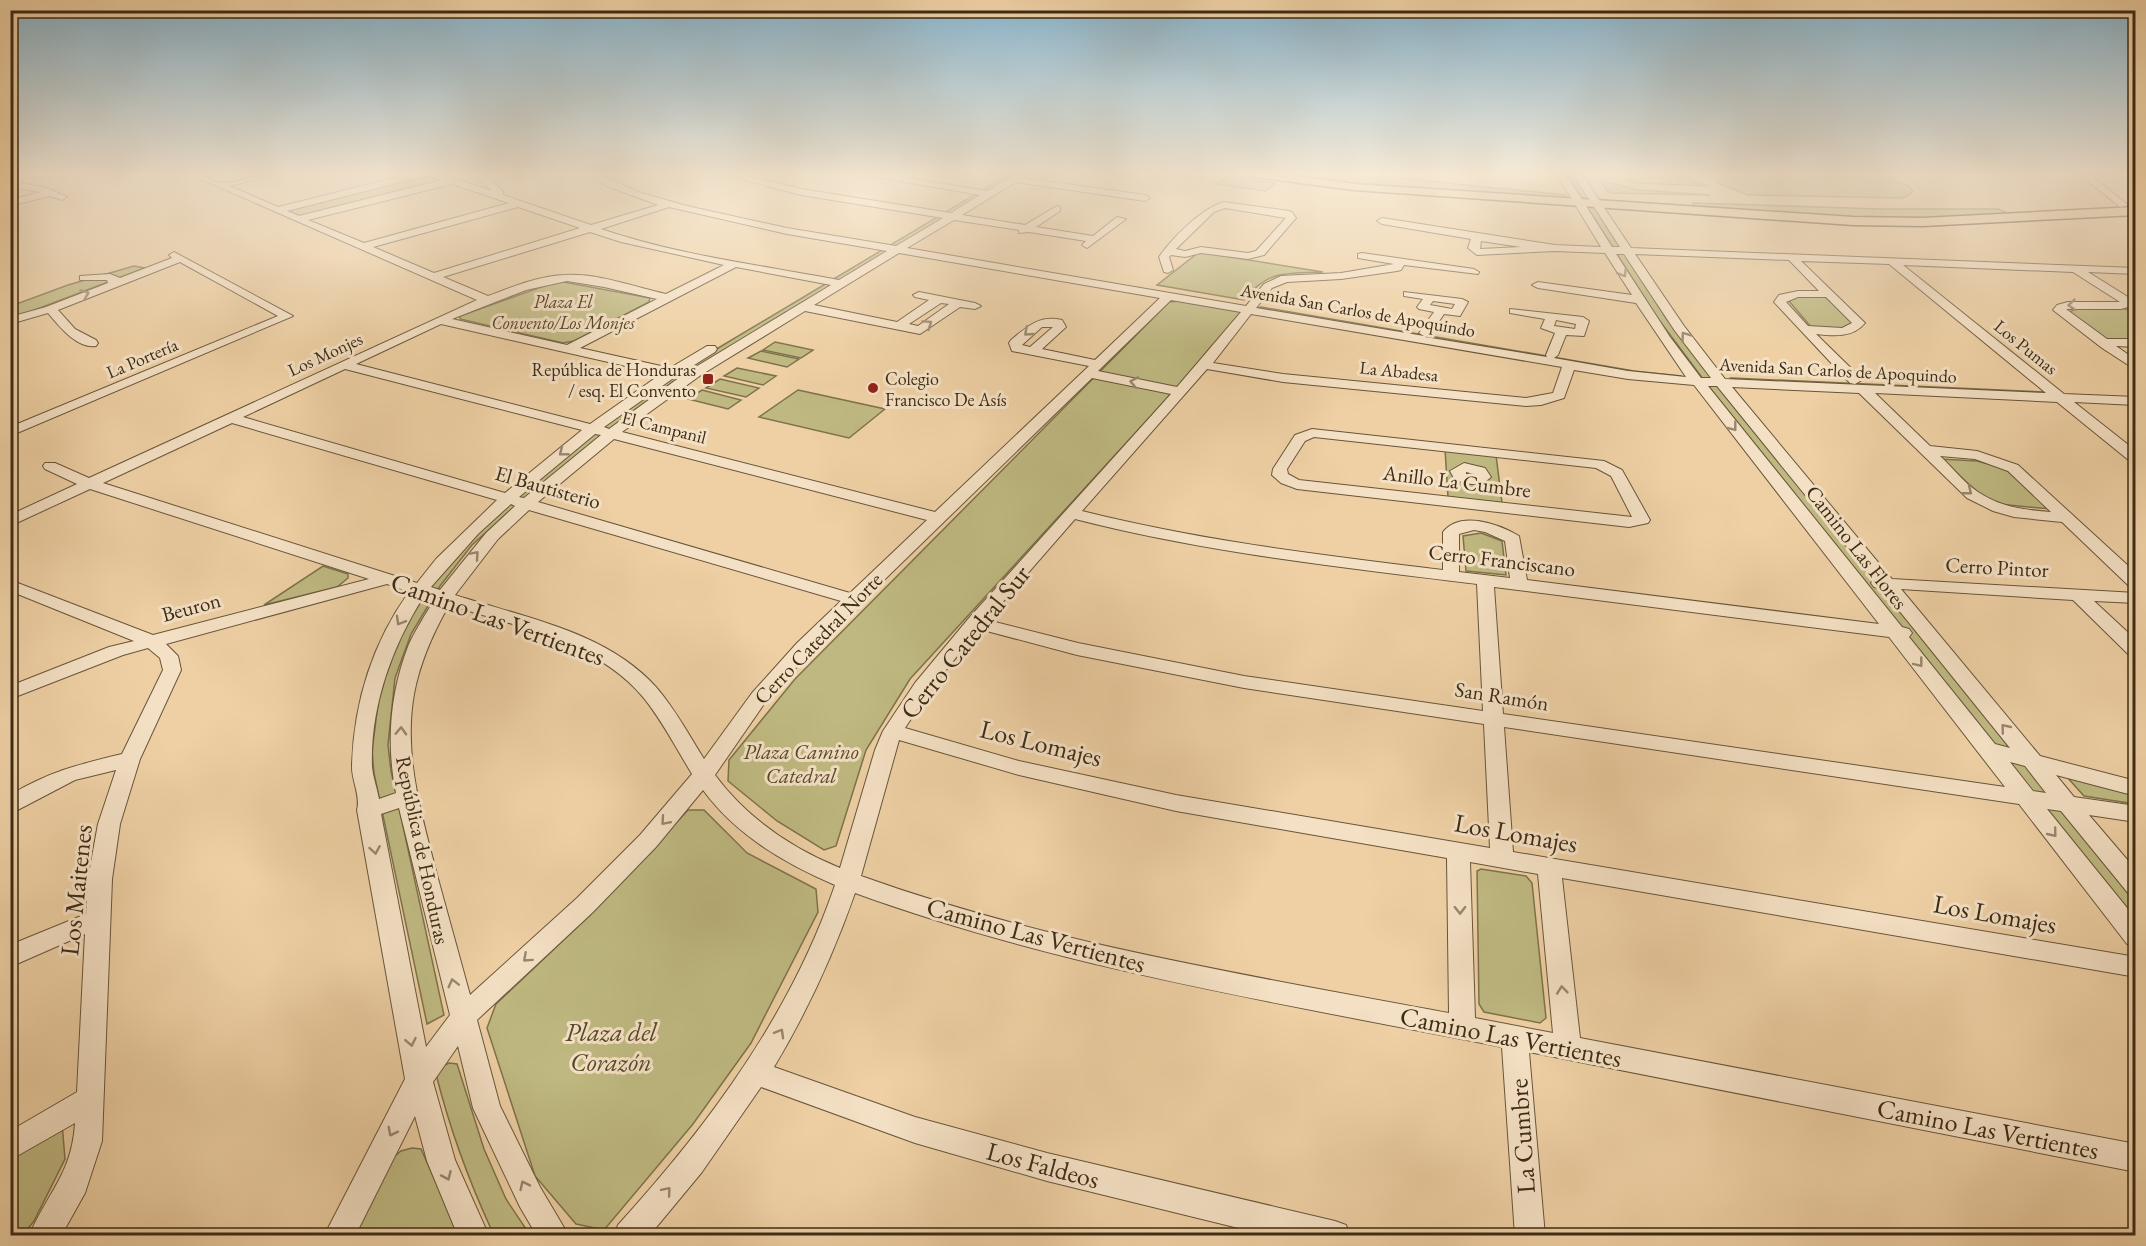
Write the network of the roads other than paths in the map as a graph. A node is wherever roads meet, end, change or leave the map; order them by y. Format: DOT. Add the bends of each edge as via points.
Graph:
graph roads {
  1 [pos="326,231"];
  2 [pos="419,231"];
  3 [pos="582,231"];
  4 [pos="597,231"];
  5 [pos="788,231"];
  6 [pos="914,231"];
  7 [pos="924,231"];
  8 [pos="1023,231"];
  9 [pos="1042,231"];
  10 [pos="1105,231"];
  11 [pos="1189,231"];
  12 [pos="1279,231"];
  13 [pos="1396,231"];
  14 [pos="1428,231"];
  15 [pos="1445,231"];
  16 [pos="1600,231"];
  17 [pos="1611,231"];
  18 [pos="1017,235"];
  19 [pos="894,246"];
  20 [pos="362,247"];
  21 [pos="1168,251"];
  22 [pos="1610,252"];
  23 [pos="1630,253"];
  24 [pos="1185,254"];
  25 [pos="1793,259"];
  26 [pos="158,262"];
  27 [pos="1400,262"];
  28 [pos="1893,262"];
  29 [pos="734,264"];
  30 [pos="2075,269"];
  31 [pos="2136,271"];
  32 [pos="1474,272"];
  33 [pos="1348,274"];
  34 [pos="432,277"];
  35 [pos="84,278"];
  36 [pos="1157,279"];
  37 [pos="833,283"];
  38 [pos="109,285"];
  39 [pos="1408,294"];
  40 [pos="1831,294"];
  41 [pos="919,295"];
  42 [pos="1529,295"];
  43 [pos="1169,296"];
  44 [pos="1430,297"];
  45 [pos="667,298"];
  46 [pos="939,299"];
  47 [pos="1640,300"];
  48 [pos="489,301"];
  49 [pos="958,303"];
  50 [pos="2132,305"];
  51 [pos="804,306"];
  52 [pos="975,306"];
  53 [pos="1252,306"];
  54 [pos="50,309"];
  55 [pos="1441,310"];
  56 [pos="1514,311"];
  57 [pos="1552,316"];
  58 [pos="283,318"];
  59 [pos="440,320"];
  60 [pos="10,321"];
  61 [pos="900,326"];
  62 [pos="1804,329"];
  63 [pos="1562,331"];
  64 [pos="1425,333"];
  65 [pos="92,343"];
  66 [pos="2136,343"];
  67 [pos="2106,345"];
  68 [pos="569,349"];
  69 [pos="1033,351"];
  70 [pos="1552,355"];
  71 [pos="344,365"];
  72 [pos="1204,365"];
  73 [pos="1569,365"];
  74 [pos="2136,366"];
  75 [pos="1093,369"];
  76 [pos="680,375"];
  77 [pos="1706,378"];
  78 [pos="1859,385"];
  79 [pos="1181,392"];
  80 [pos="2054,393"];
  81 [pos="2136,393"];
  82 [pos="2136,401"];
  83 [pos="231,418"];
  84 [pos="592,429"];
  85 [pos="10,432"];
  86 [pos="612,434"];
  87 [pos="1470,450"];
  88 [pos="1926,450"];
  89 [pos="2136,459"];
  90 [pos="50,465"];
  91 [pos="1472,468"];
  92 [pos="90,484"];
  93 [pos="507,498"];
  94 [pos="526,504"];
  95 [pos="1478,504"];
  96 [pos="1073,514"];
  97 [pos="939,518"];
  98 [pos="2067,518"];
  99 [pos="10,521"];
  100 [pos="1481,525"];
  101 [pos="1451,576"];
  102 [pos="388,579"];
  103 [pos="1485,581"];
  104 [pos="1856,582"];
  105 [pos="2136,583"];
  106 [pos="1886,584"];
  107 [pos="1519,585"];
  108 [pos="419,590"];
  109 [pos="15,591"];
  110 [pos="2078,595"];
  111 [pos="443,597"];
  112 [pos="2136,598"];
  113 [pos="853,599"];
  114 [pos="975,622"];
  115 [pos="1896,633"];
  116 [pos="1928,635"];
  117 [pos="152,641"];
  118 [pos="2136,651"];
  119 [pos="10,693"];
  120 [pos="1494,719"];
  121 [pos="893,731"];
  122 [pos="1987,749"];
  123 [pos="130,759"];
  124 [pos="2031,760"];
  125 [pos="703,776"];
  126 [pos="2136,789"];
  127 [pos="408,797"];
  128 [pos="2026,799"];
  129 [pos="2069,805"];
  130 [pos="10,806"];
  131 [pos="368,810"];
  132 [pos="2136,814"];
  133 [pos="1458,852"];
  134 [pos="1502,859"];
  135 [pos="1549,867"];
  136 [pos="848,882"];
  137 [pos="2136,887"];
  138 [pos="99,919"];
  139 [pos="2136,937"];
  140 [pos="10,957"];
  141 [pos="2136,967"];
  142 [pos="462,1018"];
  143 [pos="1462,1027"];
  144 [pos="1515,1037"];
  145 [pos="1568,1048"];
  146 [pos="757,1073"];
  147 [pos="419,1080"];
  148 [pos="90,1099"];
  149 [pos="10,1147"];
  150 [pos="2136,1158"];
  151 [pos="44,1236"];
  152 [pos="339,1236"];
  153 [pos="474,1236"];
  154 [pos="554,1236"];
  155 [pos="629,1236"];
  156 [pos="1335,1236"];
  157 [pos="1530,1236"];
  1 -- 20 [label="street"];
  2 -- 20 [label="street"];
  3 -- 34 [label="street"];
  4 -- 29 [label="street"];
  5 -- 19 [label="street, Avenida San Carlos de Apoquindo"];
  6 -- 19 [label="street, República de Honduras"];
  7 -- 19 [label="street, República de Honduras"];
  8 -- 18 [label="street"];
  9 -- 10 [label="street" via="1091,242"];
  11 -- 21 [label="street"];
  12 -- 24 [label="street" via="1260,253 1248,256 1201,250"];
  13 -- 14 [label="street"];
  15 -- 22 [label="street" via="1481,237 1473,248 1477,252 1555,248"];
  16 -- 22 [label="street, Camino Las Flores"];
  17 -- 23 [label="street, Camino Las Flores"];
  19 -- 36 [label="street, Avenida San Carlos de Apoquindo"];
  19 -- 37 [label="street, República de Honduras"];
  19 -- 43 [label="street, Avenida San Carlos de Apoquindo"];
  20 -- 34 [label="street"];
  21 -- 24 [label="street"];
  21 -- 36 [label="street"];
  22 -- 23 [label="street"];
  22 -- 47 [label="street, Camino Las Flores, one-way"];
  23 -- 25 [label="street"];
  77 -- 23 [label="street, Camino Las Flores, one-way"];
  24 -- 36 [label="street"];
  25 -- 28 [label="street"];
  25 -- 40 [label="street"];
  26 -- 38 [label="street"];
  26 -- 58 [label="street"];
  26 -- 58 [label="street" via="178,256"];
  27 -- 32 [label="street, Cerro Catedral Sur"];
  27 -- 33 [label="street, Cerro Catedral Sur" via="1397,268"];
  27 -- 33 [label="street, Cerro Catedral Sur" via="1365,252"];
  28 -- 30 [label="street"];
  28 -- 80 [label="street, Los Pumas"];
  29 -- 37 [label="street"];
  29 -- 45 [label="street"];
  30 -- 31 [label="street"];
  30 -- 50 [label="street"];
  33 -- 53 [label="street, Cerro Catedral Sur" via="1282,279 1268,286"];
  34 -- 48 [label="street"];
  35 -- 38 [label="street" via="114,279"];
  36 -- 53 [label="street, Avenida San Carlos de Apoquindo"];
  37 -- 51 [label="street, República de Honduras"];
  37 -- 76 [label="street, República de Honduras"];
  54 -- 38 [label="street, one-way"];
  39 -- 44 [label="street"];
  40 -- 62 [label="street" via="1793,294 1781,298 1782,305"];
  40 -- 62 [label="street" via="1857,318 1859,325 1843,330"];
  41 -- 46 [label="street"];
  42 -- 47 [label="street" via="1538,285"];
  43 -- 53 [label="street, Avenida San Carlos de Apoquindo"];
  43 -- 75 [label="street, Cerro Catedral Norte"];
  44 -- 55 [label="street" via="1423,307"];
  44 -- 55 [label="street" via="1462,302 1456,313"];
  45 -- 48 [label="street, Los Monjes" via="567,278 549,280"];
  45 -- 68 [label="street"];
  46 -- 49 [label="street"];
  46 -- 61 [label="street"];
  47 -- 77 [label="street, Camino Las Flores"];
  48 -- 59 [label="street, Los Monjes"];
  49 -- 52 [label="street"];
  61 -- 49 [label="street, one-way" via="920,330"];
  50 -- 67 [label="street, one-way" via="2059,308"];
  51 -- 61 [label="street"];
  51 -- 76 [label="street, República de Honduras"];
  53 -- 64 [label="street, Avenida San Carlos de Apoquindo"];
  53 -- 72 [label="street, Cerro Catedral Sur"];
  53 -- 73 [label="street, Avenida San Carlos de Apoquindo"];
  54 -- 60 [label="street"];
  54 -- 65 [label="street" via="71,332"];
  55 -- 64 [label="street"];
  56 -- 57 [label="street"];
  57 -- 63 [label="street" via="1547,327"];
  57 -- 63 [label="street" via="1583,321 1580,333"];
  58 -- 85 [label="street, La Portería"];
  59 -- 68 [label="street"];
  59 -- 71 [label="street, Los Monjes"];
  62 -- 78 [label="street"];
  63 -- 70 [label="street"];
  64 -- 70 [label="street, Avenida San Carlos de Apoquindo"];
  66 -- 67 [label="street"];
  67 -- 74 [label="street"];
  68 -- 76 [label="street"];
  69 -- 75 [label="street"];
  70 -- 77 [label="street, Avenida San Carlos de Apoquindo"];
  71 -- 83 [label="street, Los Monjes"];
  71 -- 84 [label="street, El Campanil"];
  72 -- 73 [label="street, La Abadesa" via="1271,376 1526,402 1559,395"];
  72 -- 79 [label="street, Cerro Catedral Sur"];
  73 -- 77 [label="street, Avenida San Carlos de Apoquindo" via="1641,377"];
  79 -- 75 [label="street, one-way"];
  75 -- 97 [label="street, Cerro Catedral Norte"];
  76 -- 84 [label="street, República de Honduras"];
  76 -- 86 [label="street, República de Honduras"];
  77 -- 78 [label="street, Avenida San Carlos de Apoquindo"];
  77 -- 104 [label="street, Camino Las Flores, one-way"];
  77 -- 106 [label="street, Camino Las Flores"];
  78 -- 80 [label="street, Avenida San Carlos de Apoquindo"];
  78 -- 88 [label="street"];
  79 -- 96 [label="street, Cerro Catedral Sur"];
  80 -- 81 [label="street, Avenida San Carlos de Apoquindo"];
  80 -- 82 [label="street, Avenida San Carlos de Apoquindo"];
  80 -- 89 [label="street, Los Pumas"];
  83 -- 92 [label="street, Los Monjes"];
  83 -- 93 [label="street, El Bautisterio"];
  84 -- 86 [label="street, El Campanil"];
  84 -- 93 [label="street, República de Honduras, one-way"];
  86 -- 94 [label="street, República de Honduras"];
  86 -- 97 [label="street, El Campanil"];
  87 -- 91 [label="street"];
  87 -- 95 [label="street, Anillo La Cumbre" via="1605,466 1619,476 1643,519 1637,523"];
  87 -- 95 [label="street, Anillo La Cumbre" via="1312,434 1300,438 1279,472 1297,484"];
  88 -- 98 [label="street" via="1967,453 2006,465 2024,476"];
  88 -- 98 [label="street, one-way" via="1965,490 1981,500 2020,514"];
  90 -- 92 [label="street, Camino Las Vertientes"];
  92 -- 99 [label="street, Los Monjes"];
  92 -- 102 [label="street, Camino Las Vertientes"];
  93 -- 94 [label="street, El Bautisterio"];
  93 -- 108 [label="street, República de Honduras" via="459,541"];
  111 -- 94 [label="street, República de Honduras, one-way" via="481,548"];
  94 -- 113 [label="street, El Bautisterio"];
  95 -- 100 [label="street"];
  96 -- 101 [label="street, Cerro Franciscano" via="1237,549"];
  96 -- 114 [label="street, Cerro Catedral Sur"];
  97 -- 113 [label="street, Cerro Catedral Norte"];
  98 -- 105 [label="street"];
  100 -- 101 [label="street" via="1451,532"];
  100 -- 107 [label="street" via="1513,539"];
  101 -- 103 [label="street, Cerro Franciscano"];
  102 -- 108 [label="street, Camino Las Vertientes"];
  102 -- 117 [label="street, Beuron"];
  103 -- 107 [label="street, Cerro Franciscano"];
  103 -- 120 [label="street"];
  104 -- 106 [label="street, Cerro Pintor"];
  104 -- 115 [label="street, Camino Las Flores"];
  106 -- 110 [label="street, Cerro Pintor"];
  106 -- 116 [label="street, Camino Las Flores"];
  107 -- 115 [label="street, Cerro Franciscano"];
  108 -- 111 [label="street, Camino Las Vertientes"];
  108 -- 131 [label="street, República de Honduras, one-way" via="386,647 370,692 362,768"];
  109 -- 117 [label="street, Los Maitenes"];
  110 -- 112 [label="street, Cerro Pintor"];
  110 -- 118 [label="street"];
  111 -- 125 [label="street, Camino Las Vertientes" via="572,641 620,664 657,699"];
  127 -- 111 [label="street, República de Honduras, one-way" via="401,752 404,694 419,643"];
  113 -- 125 [label="street, Cerro Catedral Norte" via="759,697"];
  114 -- 120 [label="street, San Ramón" via="1077,649 1180,670"];
  114 -- 121 [label="street, Cerro Catedral Sur" via="922,687"];
  115 -- 116 [label="street, Cerro Franciscano"];
  115 -- 122 [label="street, Camino Las Flores, one-way"];
  124 -- 116 [label="street, Camino Las Flores, one-way"];
  117 -- 119 [label="street, Beuron" via="79,664"];
  117 -- 123 [label="street, Los Maitenes" via="169,656 172,670"];
  120 -- 128 [label="street, San Ramón"];
  120 -- 134 [label="street"];
  121 -- 133 [label="street, Los Lomajes" via="1018,768 1121,792"];
  121 -- 136 [label="street, Cerro Catedral Sur"];
  122 -- 124 [label="street"];
  122 -- 128 [label="street, Camino Las Flores"];
  123 -- 130 [label="street" via="57,779"];
  123 -- 138 [label="street, Los Maitenes" via="104,851"];
  124 -- 126 [label="street"];
  124 -- 129 [label="street, Camino Las Flores"];
  125 -- 136 [label="street, Camino Las Vertientes" via="737,816 760,834"];
  125 -- 142 [label="street, Cerro Catedral Norte, one-way" via="618,872"];
  127 -- 131 [label="street"];
  142 -- 127 [label="street, República de Honduras, one-way"];
  128 -- 129 [label="street, San Ramón"];
  128 -- 139 [label="street, Camino Las Flores, one-way"];
  129 -- 132 [label="street, San Ramón"];
  129 -- 137 [label="street, Camino Las Flores"];
  131 -- 147 [label="street, República de Honduras, one-way"];
  133 -- 134 [label="street, Los Lomajes"];
  133 -- 143 [label="street, one-way"];
  134 -- 135 [label="street, Los Lomajes"];
  135 -- 141 [label="street, Los Lomajes"];
  145 -- 135 [label="street, one-way"];
  136 -- 143 [label="street, Camino Las Vertientes" via="1097,954"];
  146 -- 136 [label="street, Cerro Catedral Sur, one-way" via="806,983"];
  138 -- 140 [label="street"];
  138 -- 148 [label="street, Los Maitenes"];
  142 -- 147 [label="street, Cerro Catedral Norte"];
  154 -- 142 [label="street, República de Honduras, one-way" via="530,1197 487,1108"];
  143 -- 144 [label="street, Camino Las Vertientes"];
  144 -- 145 [label="street, Camino Las Vertientes"];
  144 -- 157 [label="street, La Cumbre"];
  145 -- 150 [label="street, Camino Las Vertientes"];
  155 -- 146 [label="street, Cerro Catedral Sur, one-way" via="692,1161"];
  146 -- 156 [label="street, Los Faldeos" via="915,1130 1037,1164"];
  147 -- 152 [label="street, one-way"];
  147 -- 153 [label="street, República de Honduras, one-way" via="441,1161"];
  148 -- 149 [label="street"];
  148 -- 151 [label="street, Los Maitenes" via="83,1161"];
}
